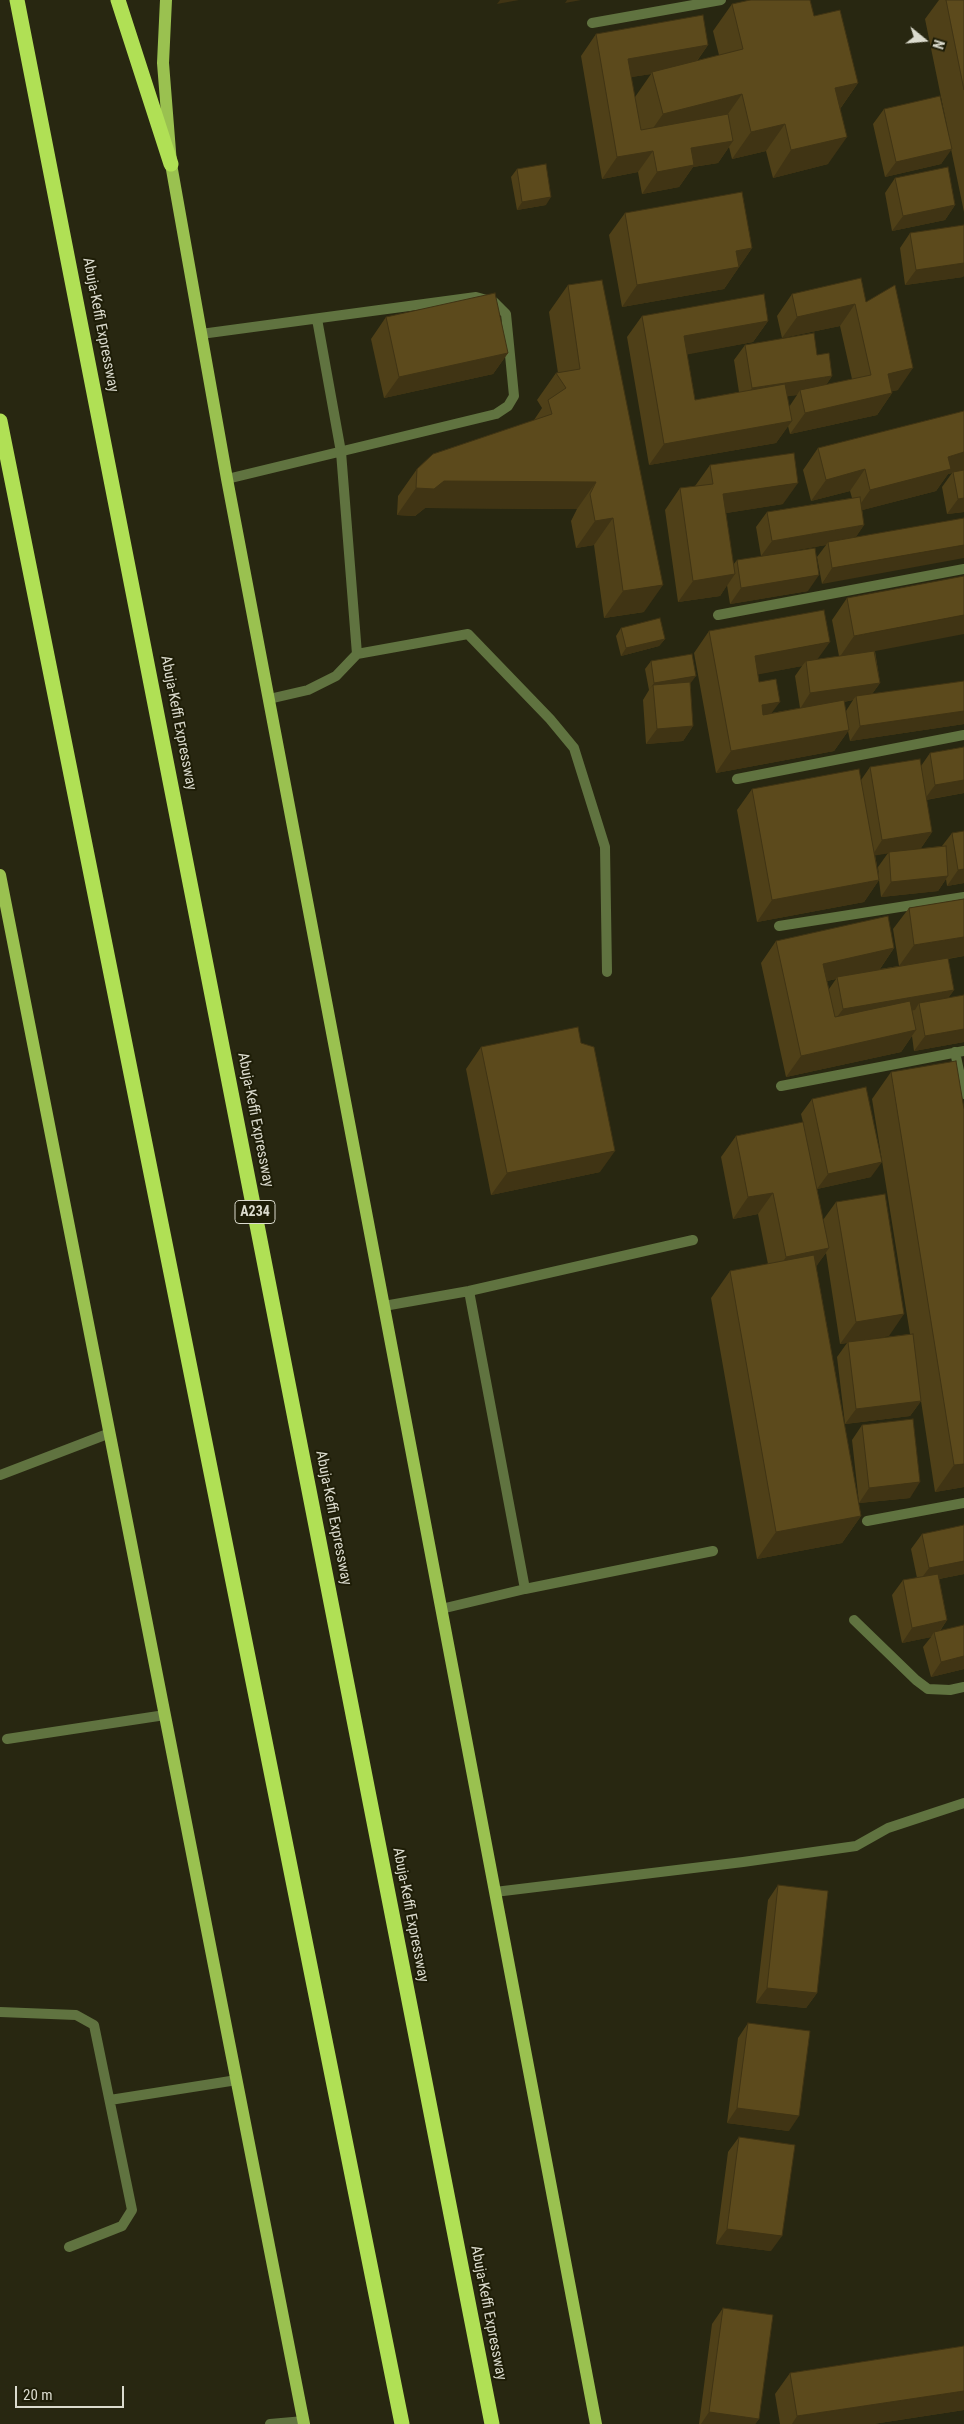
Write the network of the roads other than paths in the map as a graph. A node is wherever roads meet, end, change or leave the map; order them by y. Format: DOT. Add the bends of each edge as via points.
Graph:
graph roads {
  1 [pos="18,0"];
  2 [pos="118,0"];
  3 [pos="166,0"];
  4 [pos="721,0"];
  5 [pos="592,24"];
  6 [pos="171,164"];
  7 [pos="317,319"];
  8 [pos="201,334"];
  9 [pos="0,421"];
  10 [pos="341,452"];
  11 [pos="227,479"];
  12 [pos="964,569"];
  13 [pos="718,615"];
  14 [pos="357,654"];
  15 [pos="269,698"];
  16 [pos="964,735"];
  17 [pos="737,779"];
  18 [pos="0,879"];
  19 [pos="964,897"];
  20 [pos="779,926"];
  21 [pos="607,972"];
  22 [pos="960,1051"];
  23 [pos="781,1086"];
  24 [pos="964,1094"];
  25 [pos="693,1240"];
  26 [pos="469,1291"];
  27 [pos="384,1306"];
  28 [pos="110,1433"];
  29 [pos="0,1474"];
  30 [pos="964,1502"];
  31 [pos="867,1520"];
  32 [pos="713,1551"];
  33 [pos="526,1589"];
  34 [pos="441,1608"];
  35 [pos="854,1620"];
  36 [pos="964,1687"];
  37 [pos="165,1715"];
  38 [pos="7,1739"];
  39 [pos="964,1803"];
  40 [pos="495,1892"];
  41 [pos="0,2012"];
  42 [pos="236,2080"];
  43 [pos="110,2100"];
  44 [pos="69,2247"];
  45 [pos="304,2423"];
  46 [pos="270,2424"];
  47 [pos="402,2424"];
  48 [pos="492,2424"];
  49 [pos="596,2424"];
  1 -- 48 [label="highway, Abuja-Keffi Expressway / A234"];
  2 -- 6 [label="highway"];
  3 -- 6 [label="main road" via="163,63"];
  4 -- 5 [label="street"];
  6 -- 8 [label="main road"];
  7 -- 8 [label="street"];
  7 -- 10 [label="street"];
  7 -- 10 [label="street" via="476,297 494,302 506,314 514,396 508,406 496,414"];
  8 -- 11 [label="main road"];
  9 -- 47 [label="highway"];
  10 -- 11 [label="street"];
  10 -- 14 [label="street"];
  11 -- 15 [label="main road"];
  12 -- 13 [label="street"];
  14 -- 15 [label="street" via="336,676 308,690"];
  14 -- 21 [label="street" via="468,634 574,748 605,847"];
  15 -- 27 [label="main road"];
  16 -- 17 [label="street"];
  18 -- 28 [label="main road"];
  19 -- 20 [label="street"];
  22 -- 23 [label="street"];
  22 -- 24 [label="street"];
  25 -- 26 [label="street"];
  26 -- 27 [label="street"];
  26 -- 33 [label="street"];
  27 -- 34 [label="main road"];
  28 -- 29 [label="street"];
  28 -- 37 [label="main road"];
  30 -- 31 [label="street"];
  32 -- 33 [label="street"];
  33 -- 34 [label="street"];
  34 -- 40 [label="main road"];
  35 -- 36 [label="street" via="928,1689"];
  37 -- 38 [label="street"];
  37 -- 42 [label="main road"];
  39 -- 40 [label="street" via="888,1828 856,1846"];
  40 -- 49 [label="main road"];
  41 -- 43 [label="street" via="76,2015 94,2025"];
  42 -- 43 [label="street"];
  42 -- 45 [label="main road"];
  43 -- 44 [label="street" via="132,2210 122,2226"];
  45 -- 46 [label="street"];
}
